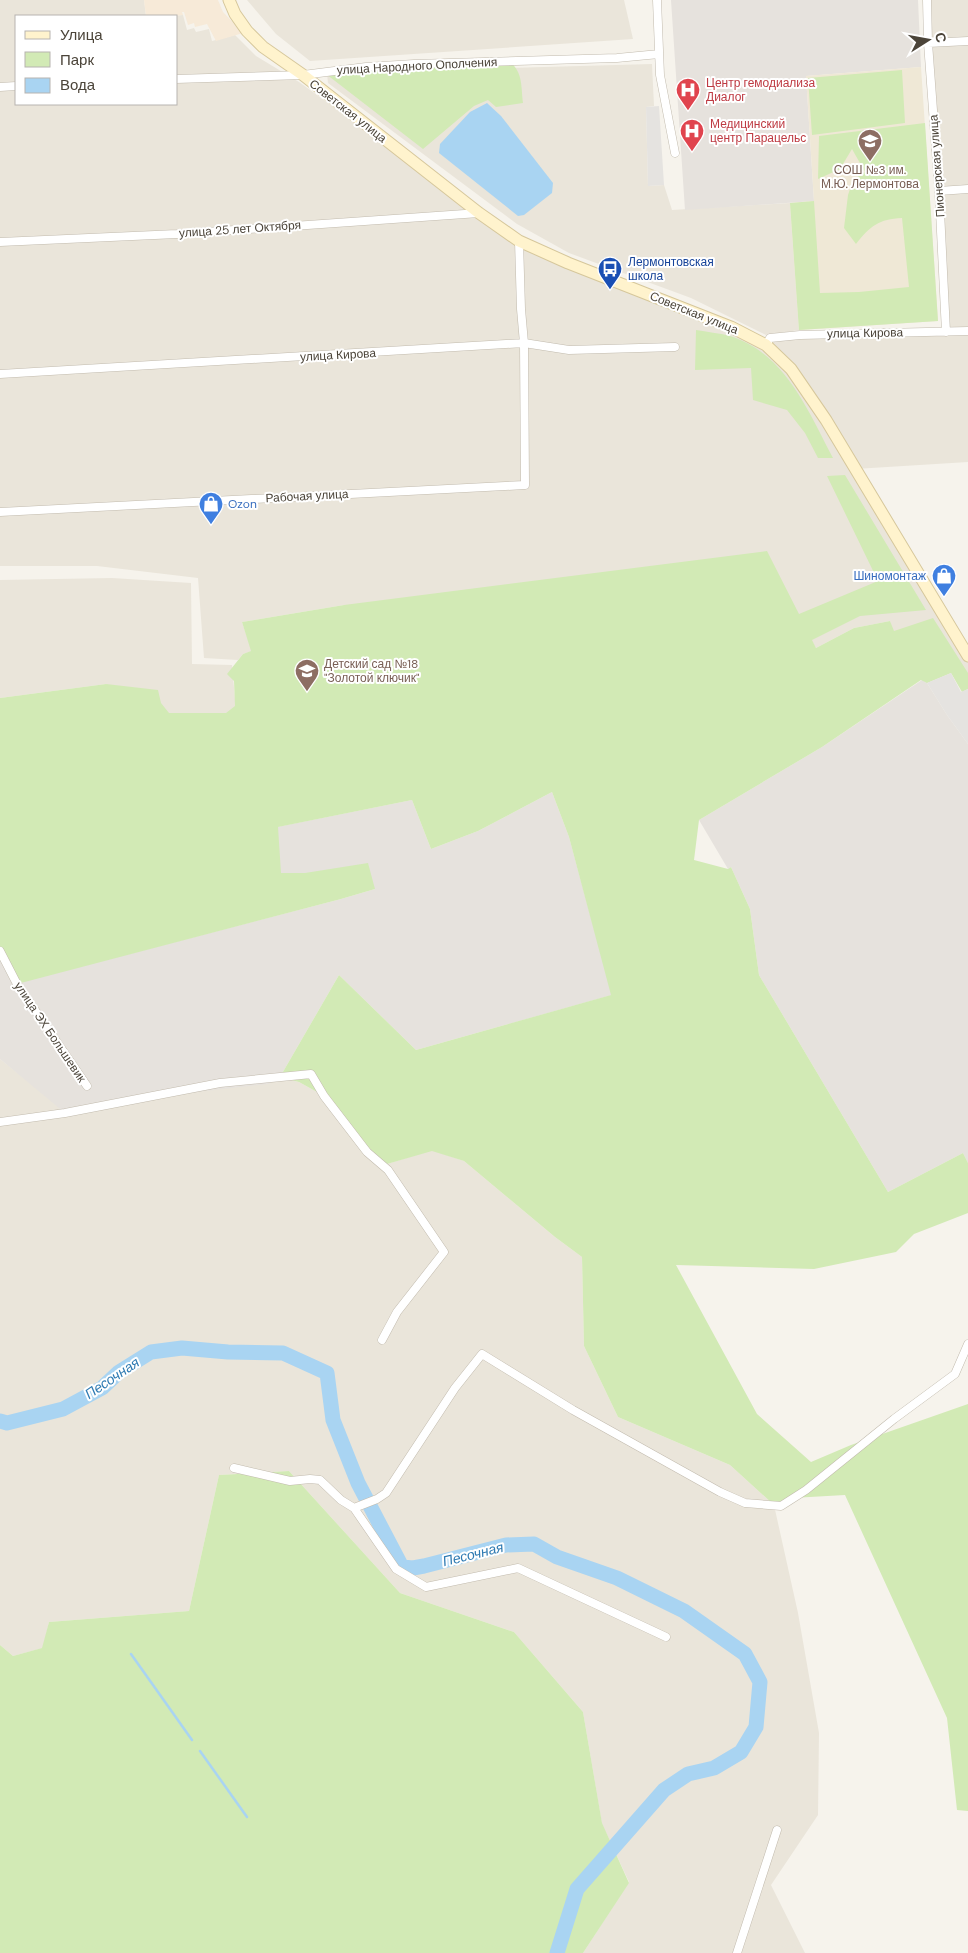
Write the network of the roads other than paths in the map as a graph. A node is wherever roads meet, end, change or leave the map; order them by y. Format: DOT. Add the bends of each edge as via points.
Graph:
graph roads {
  1 [pos="229,0"];
  2 [pos="657,0"];
  3 [pos="927,0"];
  4 [pos="968,40"];
  5 [pos="928,43"];
  6 [pos="659,54"];
  7 [pos="302,75"];
  8 [pos="178,79"];
  9 [pos="15,86"];
  10 [pos="0,87"];
  11 [pos="675,153"];
  12 [pos="968,189"];
  13 [pos="939,191"];
  14 [pos="479,213"];
  15 [pos="519,241"];
  16 [pos="0,242"];
  17 [pos="968,330"];
  18 [pos="946,332"];
  19 [pos="524,343"];
  20 [pos="766,345"];
  21 [pos="675,347"];
  22 [pos="0,374"];
  23 [pos="0,512"];
  24 [pos="968,656"];
  25 [pos="0,951"];
  26 [pos="87,1086"];
  27 [pos="0,1122"];
  28 [pos="382,1340"];
  29 [pos="968,1344"];
  30 [pos="234,1468"];
  31 [pos="354,1508"];
  32 [pos="666,1637"];
  33 [pos="777,1830"];
  34 [pos="737,1953"];
  1 -- 7 [label="main road, Советская улица" via="234,14 247,31"];
  2 -- 6 [label="street"];
  3 -- 5 [label="street, Пионерская улица"];
  4 -- 5 [label="street"];
  5 -- 13 [label="street, Пионерская улица"];
  6 -- 7 [label="street, улица Народного Ополчения" via="366,67"];
  6 -- 11 [label="street"];
  7 -- 8 [label="street, улица Народного Ополчения"];
  7 -- 14 [label="main road, Советская улица"];
  9 -- 10 [label="street"];
  12 -- 13 [label="street"];
  13 -- 18 [label="street, Пионерская улица"];
  14 -- 15 [label="main road, Советская улица"];
  14 -- 16 [label="street, улица 25 лет Октября" via="177,234"];
  15 -- 19 [label="street"];
  15 -- 20 [label="main road, Советская улица" via="731,327"];
  17 -- 18 [label="street, улица Кирова"];
  18 -- 20 [label="street, улица Кирова" via="800,335 770,338"];
  19 -- 21 [label="street, улица Кирова" via="569,350"];
  19 -- 22 [label="street, улица Кирова"];
  19 -- 23 [label="street, Рабочая улица" via="525,485"];
  20 -- 24 [label="main road, Советская улица" via="791,369 826,420"];
  25 -- 26 [label="street, улица ЭХ Большевик" via="17,984"];
  27 -- 28 [label="street" via="220,1083 311,1074 368,1152 388,1170 444,1252 397,1312"];
  29 -- 31 [label="street" via="955,1374 781,1506 745,1503 720,1492 482,1354 455,1388 386,1493"];
  30 -- 31 [label="street" via="290,1481 320,1480 340,1500"];
  31 -- 32 [label="street" via="396,1569 426,1587 518,1568"];
  33 -- 34 [label="street"];
}
